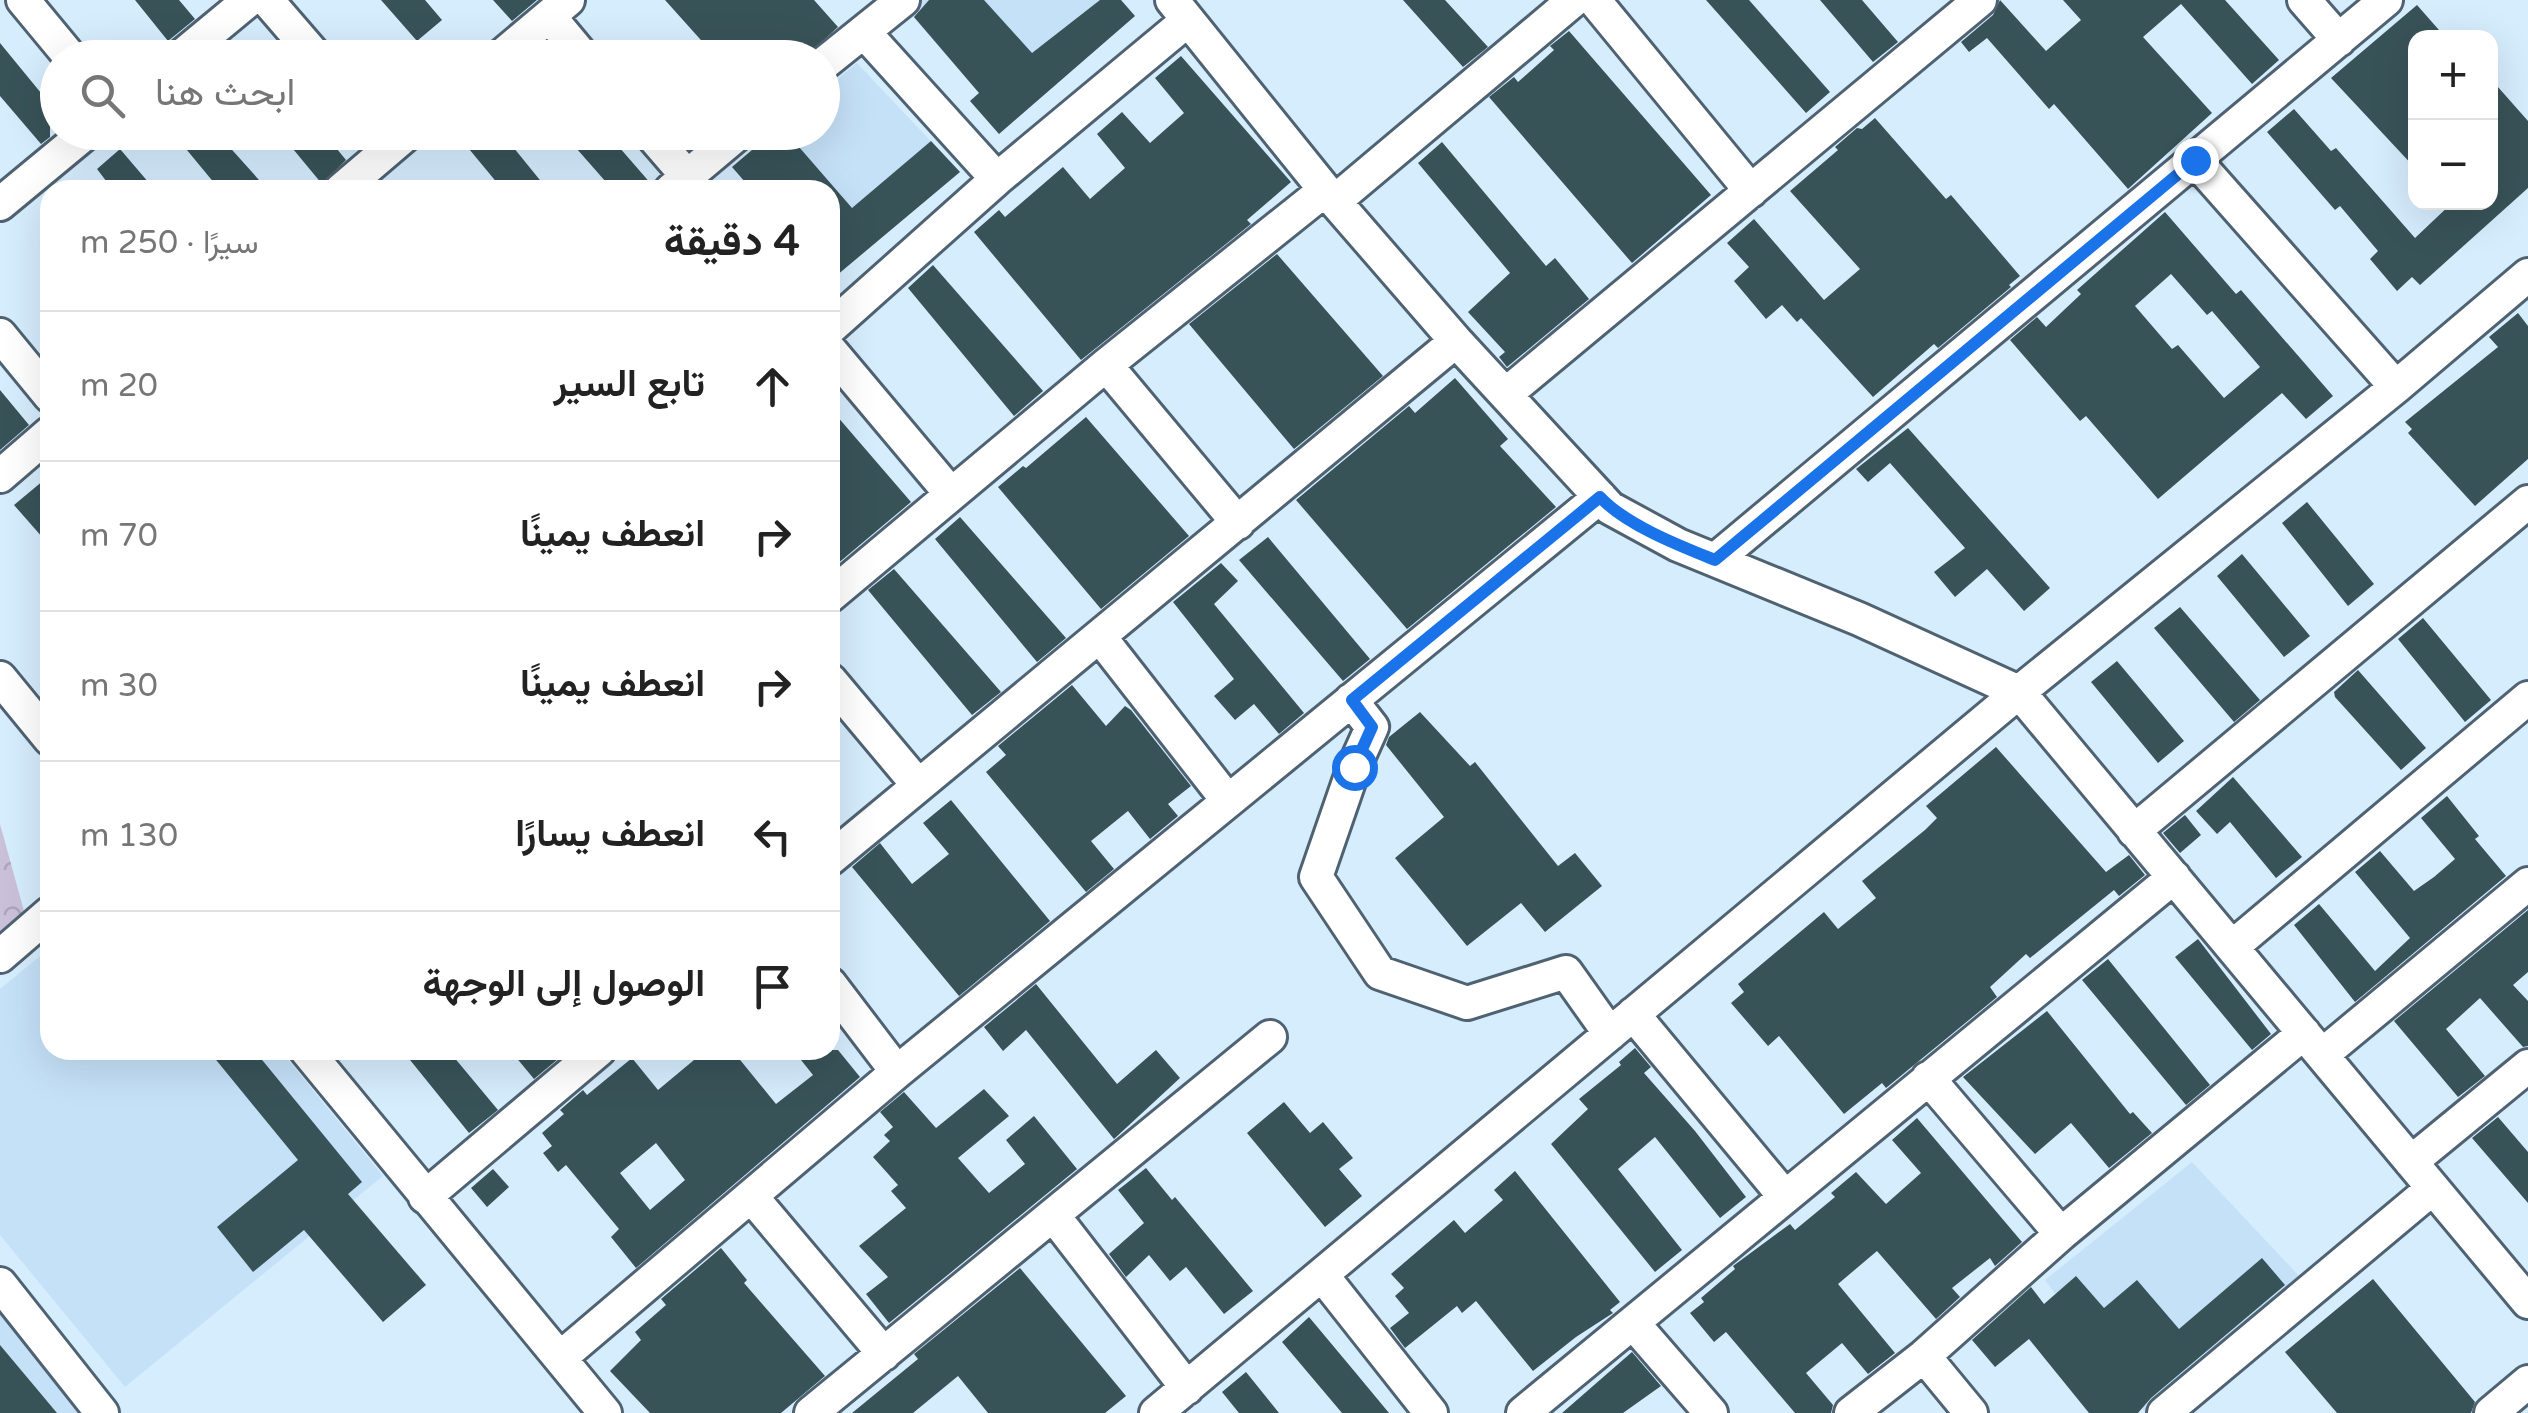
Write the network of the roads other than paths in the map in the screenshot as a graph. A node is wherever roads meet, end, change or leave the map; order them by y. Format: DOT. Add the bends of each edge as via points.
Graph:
graph roads {
  1 [pos="23,0"];
  2 [pos="249,0"];
  3 [pos="267,0"];
  4 [pos="902,0"];
  5 [pos="1574,0"];
  6 [pos="1594,0"];
  7 [pos="1980,0"];
  8 [pos="2304,0"];
  9 [pos="2386,0"];
  10 [pos="1177,5"];
  11 [pos="558,8"];
  12 [pos="864,32"];
  13 [pos="56,40"];
  14 [pos="201,40"];
  15 [pos="301,40"];
  16 [pos="520,40"];
  17 [pos="575,40"];
  18 [pos="2339,40"];
  19 [pos="840,51"];
  20 [pos="66,150"];
  21 [pos="382,150"];
  22 [pos="660,150"];
  23 [pos="718,150"];
  24 [pos="2195,160"];
  25 [pos="998,179"];
  26 [pos="351,180"];
  27 [pos="677,180"];
  28 [pos="683,180"];
  29 [pos="1751,190"];
  30 [pos="1330,195"];
  31 [pos="0,204"];
  32 [pos="2528,275"];
  33 [pos="840,319"];
  34 [pos="0,335"];
  35 [pos="1456,341"];
  36 [pos="840,362"];
  37 [pos="1106,364"];
  38 [pos="40,384"];
  39 [pos="2396,386"];
  40 [pos="1506,394"];
  41 [pos="40,442"];
  42 [pos="0,476"];
  43 [pos="951,494"];
  44 [pos="1600,497"];
  45 [pos="2528,502"];
  46 [pos="1238,522"];
  47 [pos="1715,560"];
  48 [pos="840,588"];
  49 [pos="1100,636"];
  50 [pos="0,678"];
  51 [pos="840,692"];
  52 [pos="2018,692"];
  53 [pos="2528,698"];
  54 [pos="1352,700"];
  55 [pos="40,716"];
  56 [pos="918,786"];
  57 [pos="1228,801"];
  58 [pos="2134,830"];
  59 [pos="840,850"];
  60 [pos="2174,877"];
  61 [pos="2528,884"];
  62 [pos="40,922"];
  63 [pos="2232,947"];
  64 [pos="0,956"];
  65 [pos="840,997"];
  66 [pos="1622,1024"];
  67 [pos="1270,1037"];
  68 [pos="2313,1044"];
  69 [pos="314,1060"];
  70 [pos="584,1060"];
  71 [pos="2528,1066"];
  72 [pos="898,1072"];
  73 [pos="1928,1078"];
  74 [pos="2411,1162"];
  75 [pos="2433,1188"];
  76 [pos="751,1196"];
  77 [pos="425,1197"];
  78 [pos="1785,1197"];
  79 [pos="1053,1215"];
  80 [pos="2062,1234"];
  81 [pos="2516,1262"];
  82 [pos="1322,1275"];
  83 [pos="0,1284"];
  84 [pos="2528,1302"];
  85 [pos="1633,1322"];
  86 [pos="884,1354"];
  87 [pos="1924,1356"];
  88 [pos="560,1358"];
  89 [pos="2528,1382"];
  90 [pos="1187,1388"];
  91 [pos="2204,1401"];
  92 [pos="102,1413"];
  93 [pos="606,1413"];
  94 [pos="812,1413"];
  95 [pos="1156,1413"];
  96 [pos="1431,1413"];
  97 [pos="1523,1413"];
  98 [pos="1711,1413"];
  99 [pos="1851,1413"];
  100 [pos="1971,1413"];
  101 [pos="2164,1413"];
  102 [pos="2491,1413"];
  1 -- 13 [label="street"];
  2 -- 14 [label="street"];
  3 -- 15 [label="street"];
  4 -- 12 [label="street"];
  5 -- 30 [label="street"];
  6 -- 29 [label="street"];
  7 -- 29 [label="street"];
  8 -- 18 [label="street"];
  9 -- 18 [label="street"];
  10 -- 25 [label="street"];
  10 -- 30 [label="street"];
  11 -- 16 [label="street"];
  11 -- 17 [label="street"];
  12 -- 19 [label="street"];
  12 -- 25 [label="street"];
  18 -- 24 [label="street"];
  20 -- 31 [label="street"];
  21 -- 26 [label="street"];
  22 -- 27 [label="street"];
  23 -- 28 [label="street"];
  24 -- 39 [label="street"];
  24 -- 47 [label="street"];
  25 -- 33 [label="street"];
  29 -- 40 [label="street"];
  30 -- 35 [label="street"];
  30 -- 37 [label="street"];
  32 -- 39 [label="street"];
  34 -- 38 [label="street"];
  35 -- 40 [label="street"];
  35 -- 46 [label="street"];
  36 -- 43 [label="street"];
  37 -- 43 [label="street"];
  37 -- 46 [label="street"];
  39 -- 52 [label="street"];
  40 -- 44 [label="street"];
  41 -- 42 [label="street"];
  43 -- 48 [label="street"];
  44 -- 47 [label="street"];
  44 -- 54 [label="street"];
  45 -- 58 [label="street"];
  46 -- 49 [label="street"];
  47 -- 52 [label="street"];
  49 -- 56 [label="street"];
  49 -- 57 [label="street"];
  50 -- 55 [label="street"];
  51 -- 56 [label="street"];
  52 -- 58 [label="street"];
  52 -- 66 [label="street"];
  53 -- 63 [label="street"];
  54 -- 57 [label="street"];
  54 -- 66 [label="street" via="1372,727 1316,877 1380,973 1467,1004 1566,972"];
  56 -- 59 [label="street"];
  57 -- 72 [label="street"];
  58 -- 60 [label="street"];
  60 -- 63 [label="street"];
  60 -- 73 [label="street"];
  61 -- 68 [label="street"];
  62 -- 64 [label="street"];
  63 -- 68 [label="street"];
  65 -- 72 [label="street"];
  66 -- 78 [label="street"];
  66 -- 82 [label="street"];
  67 -- 79 [label="street"];
  68 -- 74 [label="street"];
  68 -- 80 [label="street"];
  69 -- 77 [label="street"];
  70 -- 77 [label="street"];
  71 -- 74 [label="street"];
  72 -- 76 [label="street"];
  73 -- 78 [label="street"];
  73 -- 80 [label="street"];
  74 -- 75 [label="street"];
  75 -- 81 [label="street"];
  75 -- 91 [label="street"];
  76 -- 86 [label="street"];
  76 -- 88 [label="street"];
  77 -- 88 [label="street"];
  78 -- 85 [label="street"];
  79 -- 86 [label="street"];
  79 -- 90 [label="street"];
  80 -- 87 [label="street"];
  81 -- 84 [label="street"];
  82 -- 90 [label="street"];
  82 -- 96 [label="street"];
  83 -- 92 [label="street"];
  85 -- 97 [label="street"];
  85 -- 98 [label="street"];
  86 -- 94 [label="street"];
  87 -- 99 [label="street"];
  87 -- 100 [label="street"];
  88 -- 93 [label="street"];
  89 -- 102 [label="street"];
  90 -- 95 [label="street"];
  91 -- 101 [label="street"];
}
